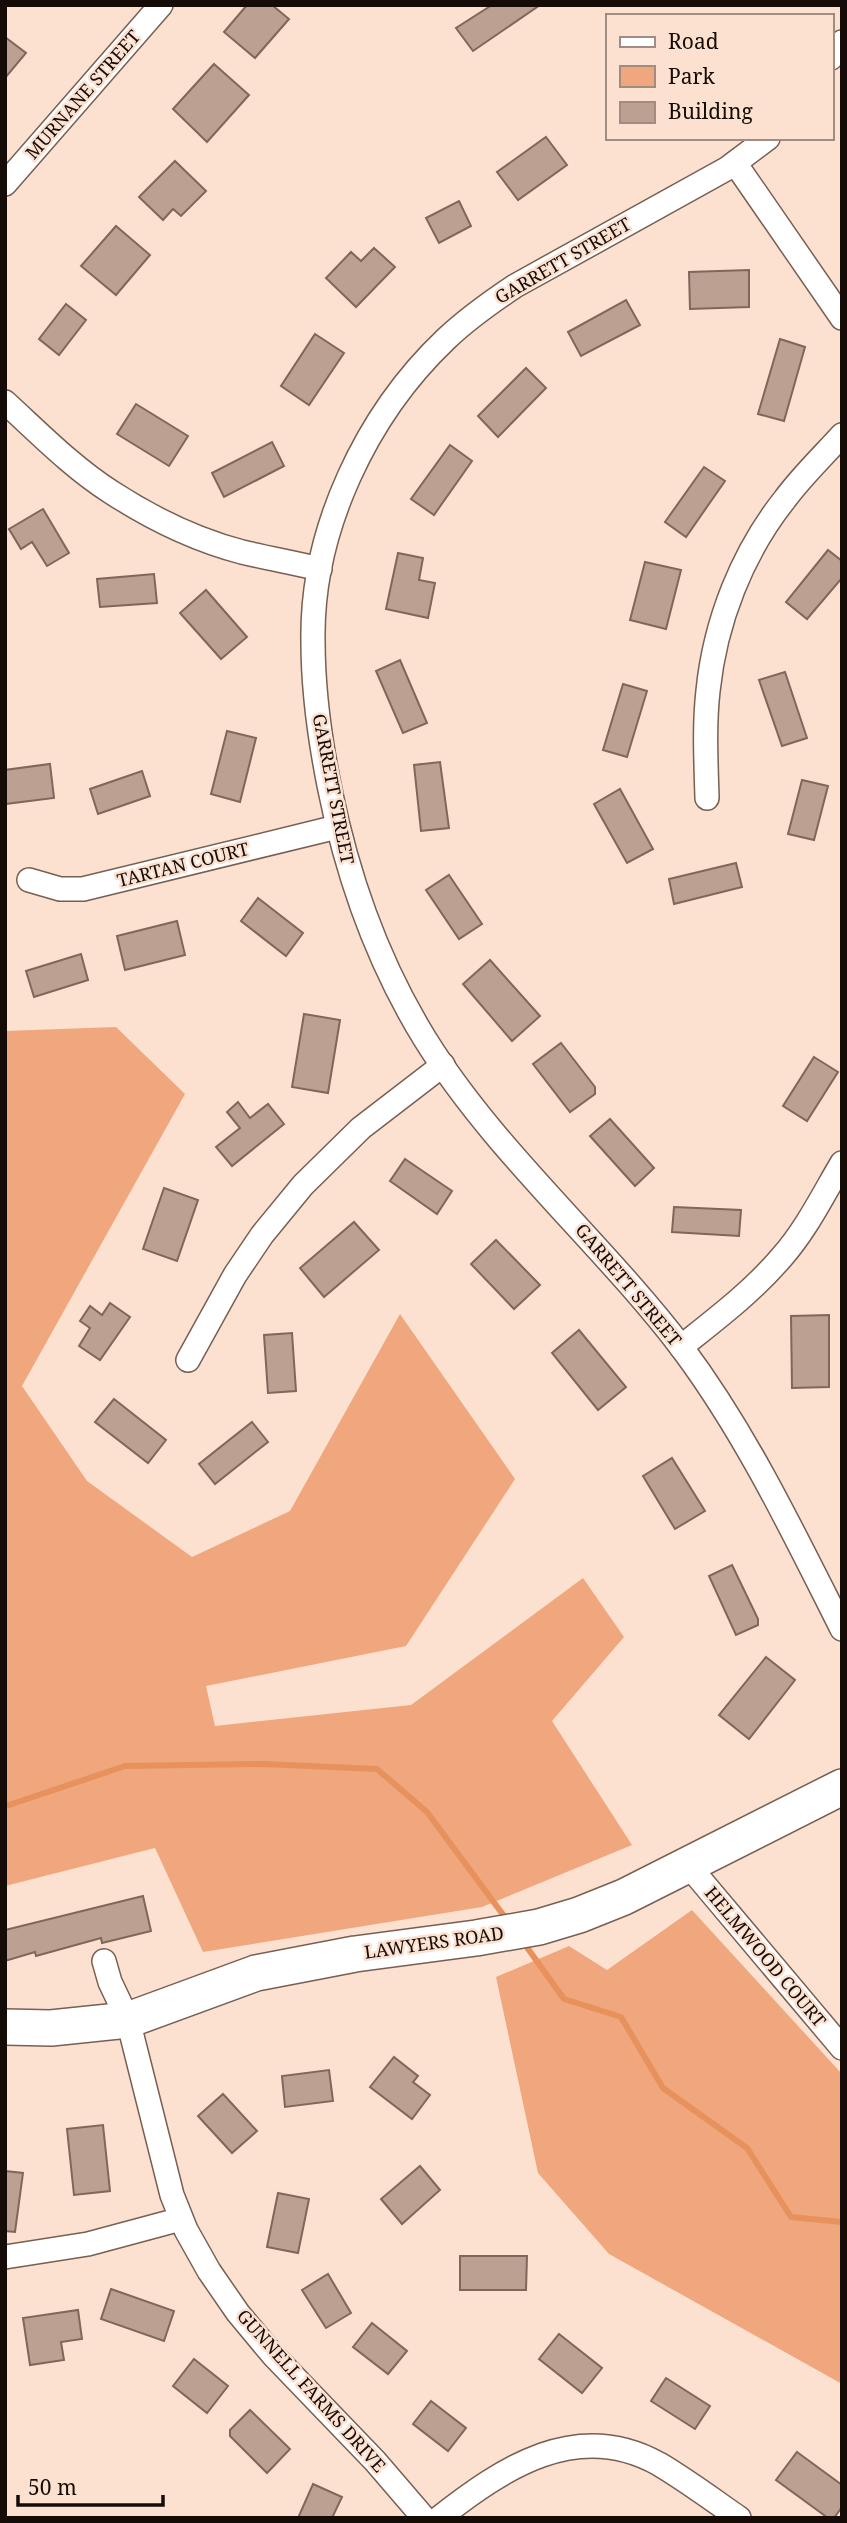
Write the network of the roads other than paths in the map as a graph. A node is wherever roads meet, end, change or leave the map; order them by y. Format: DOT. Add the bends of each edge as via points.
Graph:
graph roads {
  1 [pos="161,5"];
  2 [pos="765,140"];
  3 [pos="735,163"];
  4 [pos="5,184"];
  5 [pos="842,318"];
  6 [pos="5,402"];
  7 [pos="842,435"];
  8 [pos="320,569"];
  9 [pos="707,798"];
  10 [pos="337,827"];
  11 [pos="29,880"];
  12 [pos="443,1065"];
  13 [pos="842,1163"];
  14 [pos="681,1347"];
  15 [pos="188,1360"];
  16 [pos="842,1629"];
  17 [pos="842,1787"];
  18 [pos="688,1865"];
  19 [pos="103,1961"];
  20 [pos="128,2020"];
  21 [pos="5,2027"];
  22 [pos="842,2048"];
  23 [pos="181,2219"];
  24 [pos="5,2257"];
  25 [pos="425,2518"];
  26 [pos="439,2518"];
  27 [pos="739,2518"];
  1 -- 4 [label="street, MURNANE STREET"];
  2 -- 3 [label="street, GARRETT STREET"];
  3 -- 5 [label="street"];
  3 -- 8 [label="street, GARRETT STREET" via="515,286 447,338 416,370 368,440 344,491"];
  6 -- 8 [label="street" via="77,467 157,519 241,551"];
  7 -- 9 [label="street" via="784,499 761,533 726,608 708,690"];
  8 -- 10 [label="street, GARRETT STREET" via="314,610 315,679"];
  10 -- 11 [label="street, TARTAN COURT" via="83,889 60,889"];
  10 -- 12 [label="street, GARRETT STREET" via="354,890 394,985"];
  12 -- 14 [label="street, GARRETT STREET" via="476,1110"];
  12 -- 15 [label="street" via="361,1128 303,1185 235,1275"];
  13 -- 14 [label="street" via="782,1258"];
  14 -- 16 [label="street, GARRETT STREET" via="754,1457"];
  17 -- 18 [label="main road, LAWYERS ROAD"];
  18 -- 20 [label="main road, LAWYERS ROAD" via="624,1898 549,1924 256,1973"];
  18 -- 22 [label="street, HELMWOOD COURT"];
  19 -- 20 [label="street, GUNNELL FARMS DRIVE"];
  20 -- 21 [label="main road, LAWYERS ROAD" via="51,2028"];
  20 -- 23 [label="street, GUNNELL FARMS DRIVE"];
  23 -- 24 [label="street" via="88,2244"];
  23 -- 25 [label="street, GUNNELL FARMS DRIVE" via="238,2313"];
  26 -- 27 [label="street" via="522,2462 581,2446 608,2447 658,2463"];
}
